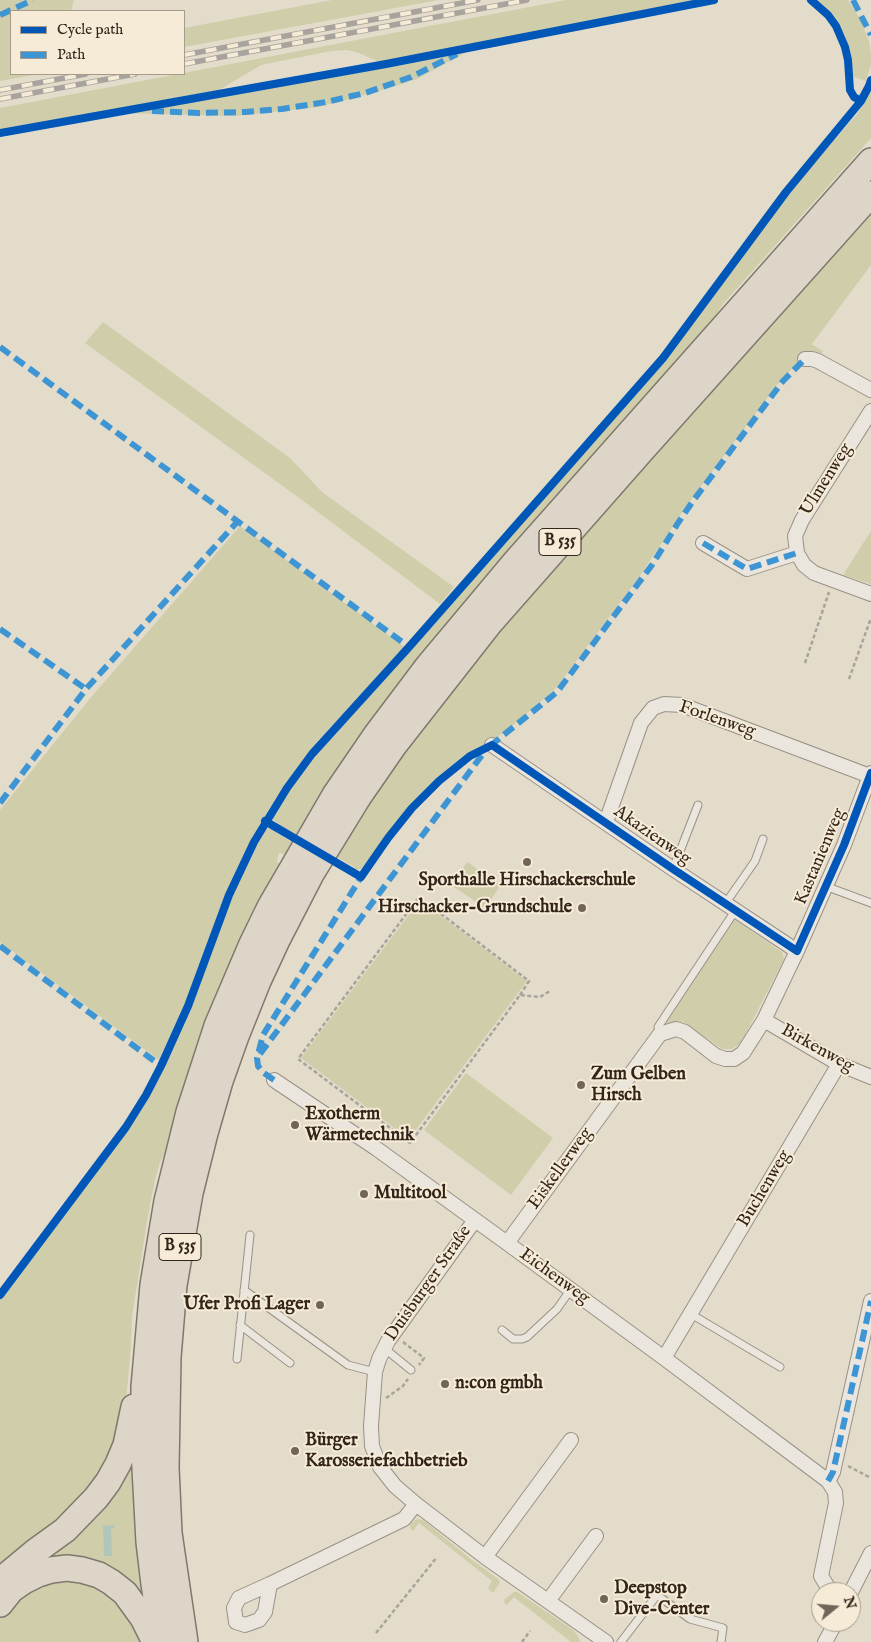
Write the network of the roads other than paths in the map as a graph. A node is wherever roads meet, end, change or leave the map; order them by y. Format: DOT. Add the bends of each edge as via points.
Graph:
graph roads {
  1 [pos="871,161"];
  2 [pos="871,194"];
  3 [pos="805,359"];
  4 [pos="871,390"];
  5 [pos="871,411"];
  6 [pos="703,543"];
  7 [pos="797,553"];
  8 [pos="871,594"];
  9 [pos="492,745"];
  10 [pos="870,774"];
  11 [pos="698,805"];
  12 [pos="606,822"];
  13 [pos="763,839"];
  14 [pos="673,869"];
  15 [pos="826,886"];
  16 [pos="871,903"];
  17 [pos="730,908"];
  18 [pos="797,951"];
  19 [pos="764,1020"];
  20 [pos="660,1034"];
  21 [pos="839,1064"];
  22 [pos="871,1077"];
  23 [pos="274,1080"];
  24 [pos="475,1220"];
  25 [pos="250,1235"];
  26 [pos="507,1243"];
  27 [pos="571,1289"];
  28 [pos="244,1290"];
  29 [pos="871,1301"];
  30 [pos="690,1314"];
  31 [pos="240,1325"];
  32 [pos="502,1330"];
  33 [pos="384,1348"];
  34 [pos="664,1358"];
  35 [pos="237,1360"];
  36 [pos="290,1363"];
  37 [pos="780,1367"];
  38 [pos="412,1370"];
  39 [pos="376,1372"];
  40 [pos="144,1387"];
  41 [pos="571,1440"];
  42 [pos="828,1481"];
  43 [pos="416,1504"];
  44 [pos="596,1536"];
  45 [pos="871,1553"];
  46 [pos="485,1557"];
  47 [pos="0,1581"];
  48 [pos="825,1582"];
  49 [pos="856,1582"];
  50 [pos="270,1584"];
  51 [pos="548,1601"];
  52 [pos="0,1604"];
  53 [pos="598,1640"];
  54 [pos="154,1642"];
  55 [pos="163,1642"];
  56 [pos="185,1642"];
  57 [pos="621,1642"];
  58 [pos="721,1642"];
  1 -- 40 [label="highway, B 535" via="474,610 376,735 321,817 270,907 234,983 189,1112 159,1245"];
  2 -- 56 [label="highway, B 535" via="550,553 458,663 360,796 311,874 273,948 236,1036 213,1107 190,1193 174,1285 168,1357 166,1468 169,1534"];
  3 -- 4 [label="street" via="818,360"];
  5 -- 7 [label="street, Ulmenweg" via="802,520 795,536"];
  6 -- 7 [label="street" via="747,570"];
  7 -- 8 [label="street" via="814,574"];
  9 -- 12 [label="street, Akazienweg"];
  10 -- 12 [label="street, Forlenweg" via="682,705 664,704 653,708 641,723"];
  10 -- 15 [label="street, Kastanienweg"];
  11 -- 14 [label="lane, Akazienweg"];
  12 -- 14 [label="street, Akazienweg"];
  13 -- 17 [label="lane"];
  14 -- 17 [label="street, Akazienweg"];
  15 -- 16 [label="lane"];
  15 -- 18 [label="street, Kastanienweg"];
  17 -- 18 [label="street, Akazienweg"];
  17 -- 20 [label="lane" via="658,1027"];
  18 -- 19 [label="street, Kastanienweg"];
  19 -- 20 [label="street" via="743,1053 734,1059 716,1056 685,1032 676,1029"];
  19 -- 21 [label="street, Birkenweg"];
  20 -- 26 [label="street, Eiskellerweg"];
  21 -- 22 [label="street, Birkenweg"];
  21 -- 30 [label="street, Buchenweg"];
  23 -- 24 [label="street, Eichenweg" via="378,1149"];
  24 -- 26 [label="street, Eichenweg"];
  24 -- 33 [label="street, Duisburger Straße"];
  25 -- 28 [label="lane"];
  26 -- 27 [label="street, Eichenweg"];
  27 -- 32 [label="lane" via="557,1309 522,1339 513,1339"];
  27 -- 34 [label="street, Eichenweg"];
  28 -- 31 [label="lane"];
  28 -- 39 [label="lane" via="348,1365"];
  29 -- 42 [label="street" via="833,1472"];
  30 -- 34 [label="street, Buchenweg"];
  30 -- 37 [label="lane"];
  31 -- 35 [label="lane"];
  31 -- 36 [label="lane"];
  33 -- 38 [label="lane, Duisburger Straße"];
  33 -- 39 [label="street, Duisburger Straße"];
  34 -- 42 [label="street, Eichenweg"];
  39 -- 43 [label="street, Duisburger Straße" via="372,1446 380,1467"];
  40 -- 47 [label="highway" via="133,1410 118,1464 102,1490 65,1530"];
  40 -- 55 [label="highway, B 535" via="146,1497"];
  41 -- 46 [label="street"];
  42 -- 48 [label="street" via="835,1492 836,1503 821,1576"];
  43 -- 46 [label="street, Duisburger Straße"];
  43 -- 50 [label="street" via="404,1519"];
  44 -- 51 [label="street"];
  45 -- 49 [label="street"];
  46 -- 51 [label="street, Duisburger Straße"];
  51 -- 53 [label="street, Duisburger Straße"];
  52 -- 54 [label="highway" via="11,1590 38,1574 67,1568 82,1570 98,1575 125,1593 143,1618"];
  57 -- 58 [label="lane" via="658,1595 690,1619 723,1628"];
}
